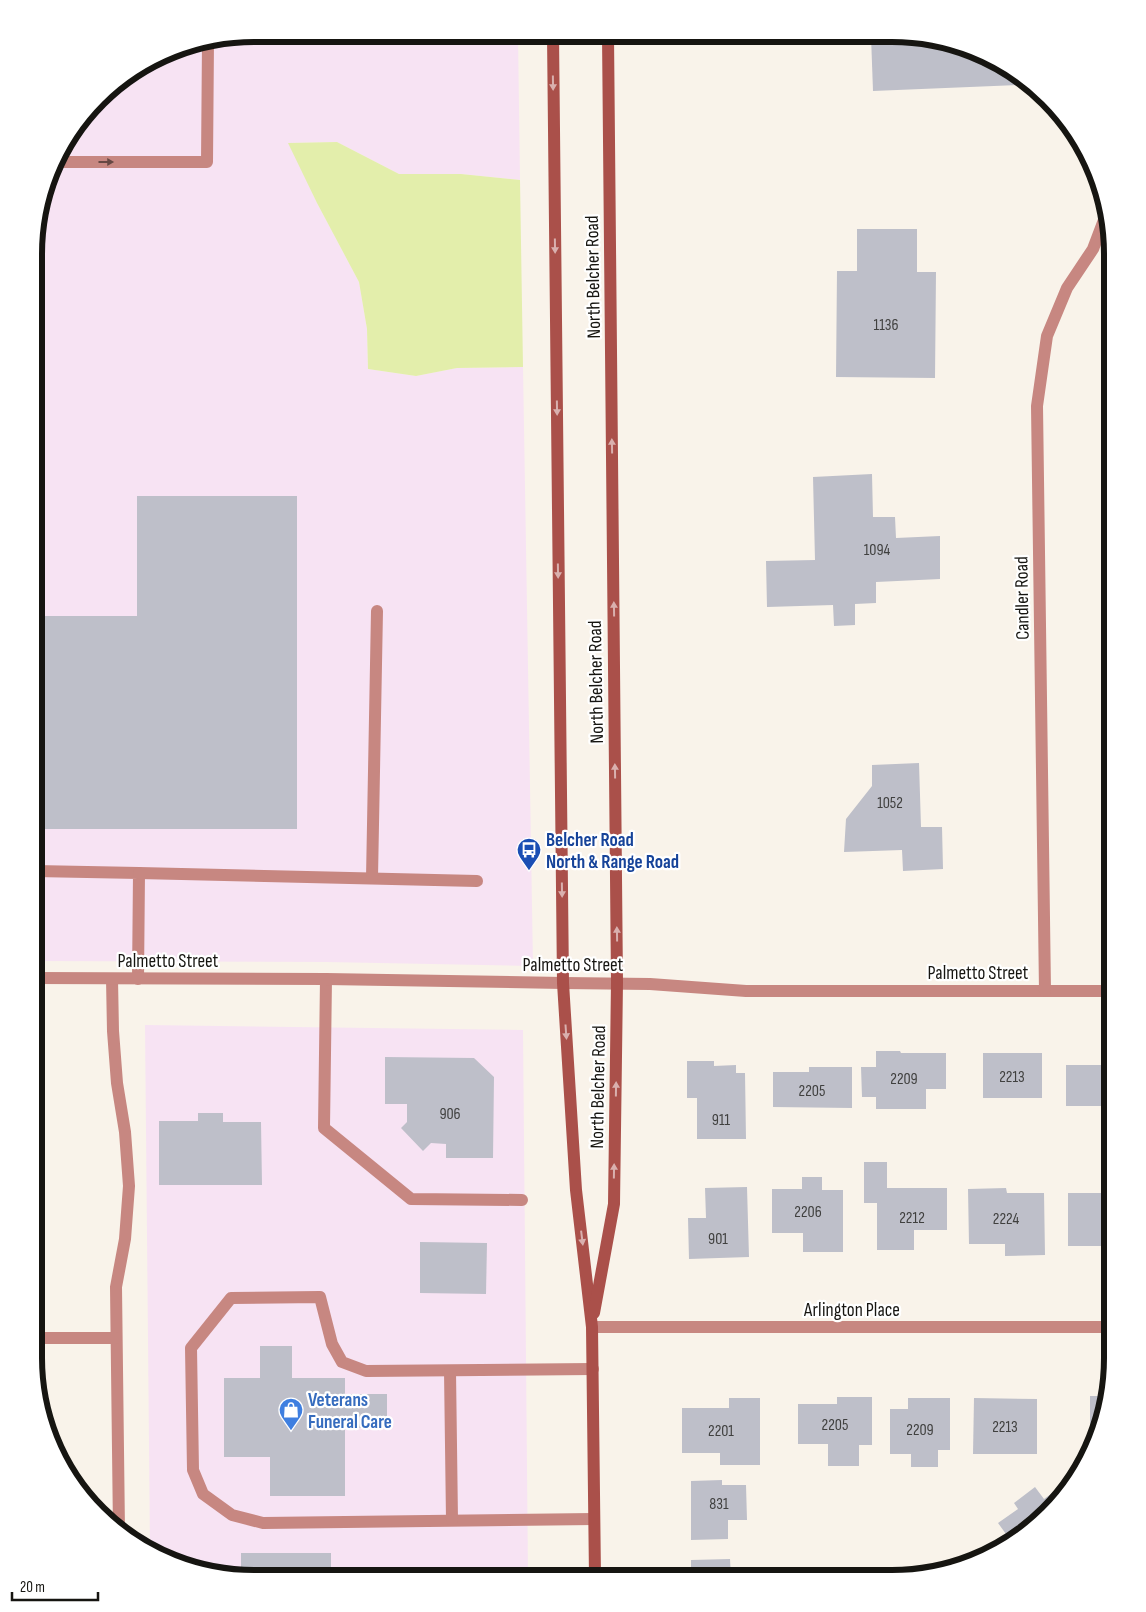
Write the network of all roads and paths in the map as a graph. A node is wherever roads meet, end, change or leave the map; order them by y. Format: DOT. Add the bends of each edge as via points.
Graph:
graph roads {
  1 [pos="553,42"];
  2 [pos="608,42"];
  3 [pos="208,48"];
  4 [pos="64,162"];
  5 [pos="1102,226"];
  6 [pos="377,611"];
  7 [pos="42,871"];
  8 [pos="139,873"];
  9 [pos="372,878"];
  10 [pos="477,881"];
  11 [pos="42,978"];
  12 [pos="112,978"];
  13 [pos="138,978"];
  14 [pos="326,979"];
  15 [pos="617,982"];
  16 [pos="563,983"];
  17 [pos="1045,991"];
  18 [pos="1104,991"];
  19 [pos="522,1200"];
  20 [pos="1104,1327"];
  21 [pos="592,1328"];
  22 [pos="42,1338"];
  23 [pos="116,1338"];
  24 [pos="593,1369"];
  25 [pos="450,1371"];
  26 [pos="594,1519"];
  27 [pos="119,1520"];
  28 [pos="452,1520"];
  29 [pos="595,1570"];
  1 -- 16 [label="main road, North Belcher Road, one-way"];
  15 -- 2 [label="main road, North Belcher Road, one-way"];
  4 -- 3 [label="street, one-way" via="207,162"];
  5 -- 17 [label="street, Candler Road" via="1093,250 1067,288 1047,336 1037,406"];
  6 -- 9 [label="street"];
  7 -- 8 [label="street"];
  8 -- 9 [label="street"];
  8 -- 13 [label="street"];
  9 -- 10 [label="street"];
  11 -- 12 [label="street, Palmetto Street"];
  12 -- 13 [label="street, Palmetto Street"];
  12 -- 23 [label="street" via="117,1084 129,1186 125,1239 116,1286"];
  13 -- 14 [label="street, Palmetto Street"];
  14 -- 16 [label="street, Palmetto Street"];
  14 -- 19 [label="street" via="324,1128 411,1200"];
  15 -- 16 [label="street, Palmetto Street"];
  15 -- 17 [label="street, Palmetto Street" via="746,991"];
  21 -- 15 [label="main road, North Belcher Road, one-way" via="614,1204"];
  16 -- 21 [label="main road, North Belcher Road, one-way" via="576,1190"];
  17 -- 18 [label="street, Palmetto Street"];
  20 -- 21 [label="street, Arlington Place"];
  21 -- 24 [label="main road, North Belcher Road"];
  22 -- 23 [label="street"];
  23 -- 27 [label="street"];
  24 -- 25 [label="street"];
  24 -- 26 [label="main road, North Belcher Road"];
  25 -- 28 [label="street"];
  25 -- 28 [label="street" via="366,1371 342,1362 332,1344 320,1297 231,1298 191,1348 193,1470 203,1494 232,1515 263,1523"];
  26 -- 28 [label="street"];
  26 -- 29 [label="main road, North Belcher Road"];
}
